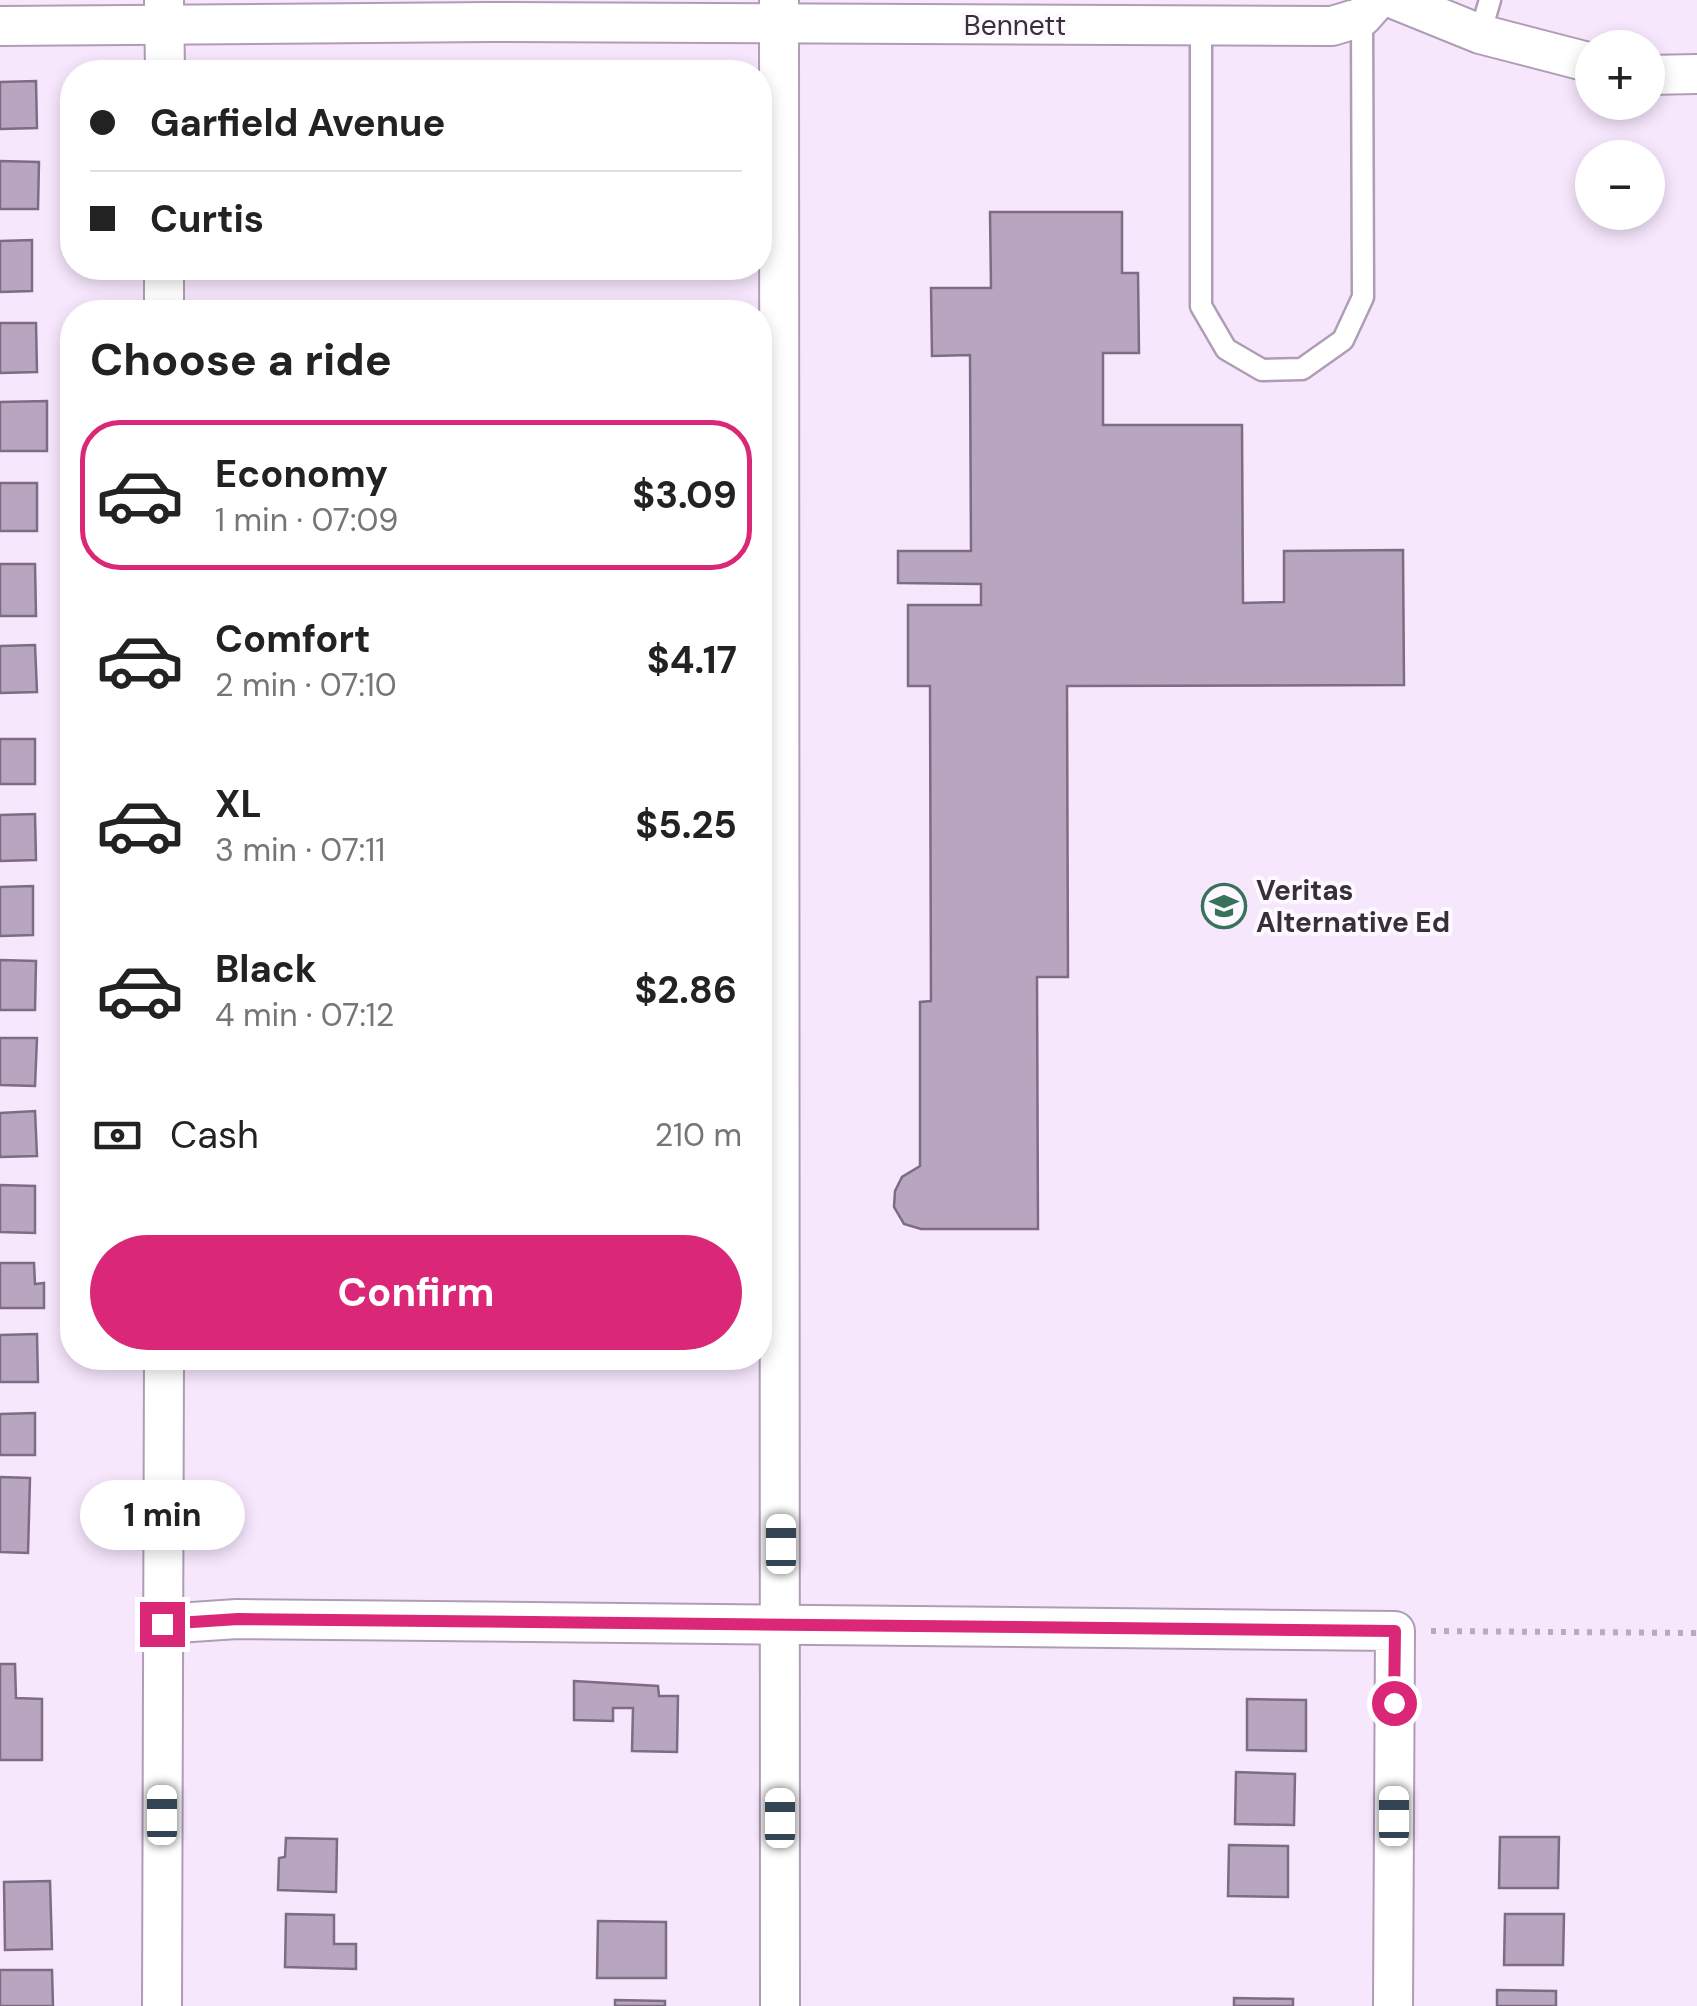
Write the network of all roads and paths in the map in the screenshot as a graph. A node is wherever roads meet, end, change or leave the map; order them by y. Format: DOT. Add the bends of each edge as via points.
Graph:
graph roads {
  1 [pos="1396,0"];
  2 [pos="1369,8"];
  3 [pos="164,12"];
  4 [pos="779,12"];
  5 [pos="1485,17"];
  6 [pos="0,26"];
  7 [pos="1201,26"];
  8 [pos="1575,56"];
  9 [pos="164,60"];
  10 [pos="1697,74"];
  11 [pos="1665,75"];
  12 [pos="164,1370"];
  13 [pos="162,1624"];
  14 [pos="781,1624"];
  15 [pos="1395,1631"];
  16 [pos="1697,1633"];
  17 [pos="162,2006"];
  18 [pos="780,2006"];
  19 [pos="1394,2006"];
  1 -- 5 [label="street"];
  2 -- 7 [label="street, Bennett" via="1332,26"];
  2 -- 7 [label="lane" via="1363,297 1343,340 1302,369 1262,370 1226,348 1201,306"];
  3 -- 4 [label="street, Bennett"];
  3 -- 6 [label="street, Bennett"];
  3 -- 9 [label="street"];
  4 -- 7 [label="street, Bennett"];
  4 -- 14 [label="street"];
  5 -- 8 [label="street"];
  10 -- 11 [label="street"];
  12 -- 13 [label="street"];
  13 -- 14 [label="street"];
  13 -- 17 [label="street"];
  14 -- 15 [label="street"];
  14 -- 18 [label="street"];
  15 -- 16 [label="path"];
  15 -- 19 [label="street"];
}
